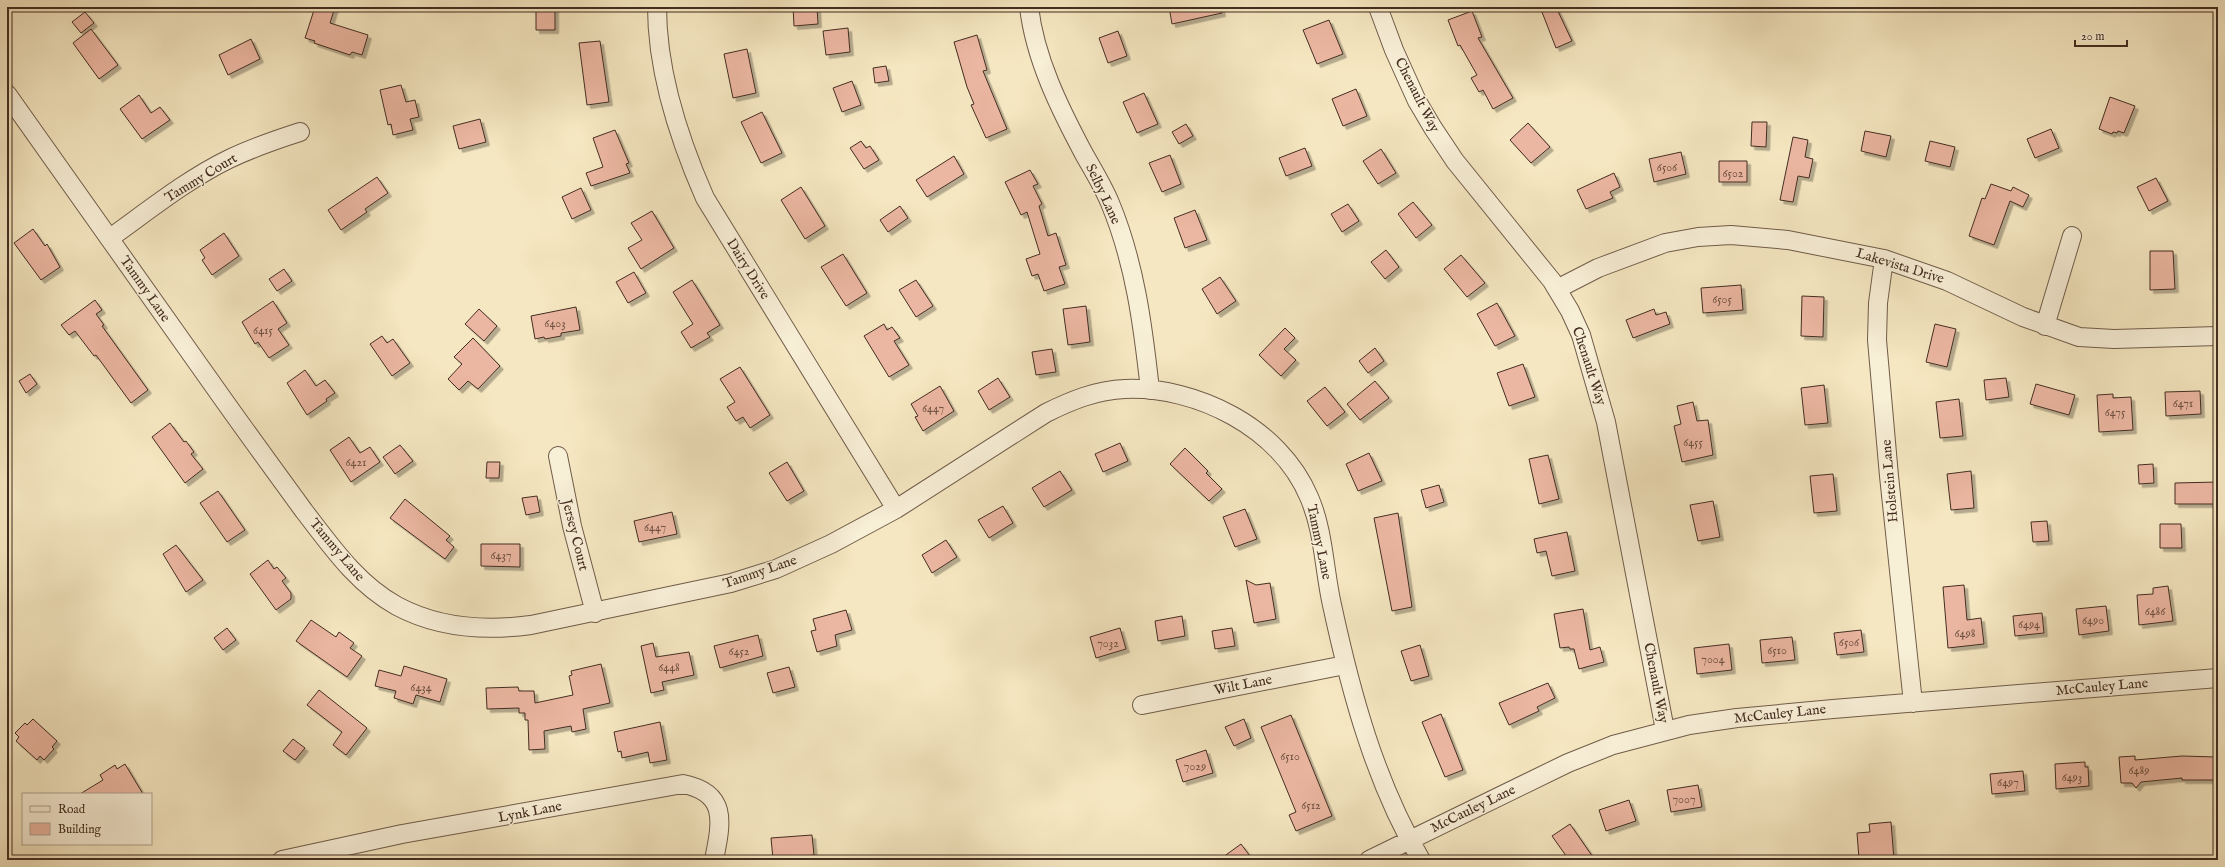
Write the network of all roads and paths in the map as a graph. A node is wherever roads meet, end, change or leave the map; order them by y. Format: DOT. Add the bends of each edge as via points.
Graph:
graph roads {
  1 [pos="657,7"];
  2 [pos="1029,7"];
  3 [pos="1378,7"];
  4 [pos="7,94"];
  5 [pos="300,132"];
  6 [pos="2072,236"];
  7 [pos="110,238"];
  8 [pos="1884,259"];
  9 [pos="1557,289"];
  10 [pos="2045,326"];
  11 [pos="2218,336"];
  12 [pos="1150,390"];
  13 [pos="558,456"];
  14 [pos="896,509"];
  15 [pos="594,613"];
  16 [pos="1345,665"];
  17 [pos="2218,678"];
  18 [pos="1912,703"];
  19 [pos="1142,705"];
  20 [pos="1665,730"];
  21 [pos="1409,840"];
  22 [pos="282,860"];
  23 [pos="714,860"];
  24 [pos="1369,860"];
  25 [pos="1420,860"];
  1 -- 14 [label="street, Dairy Drive" via="661,53 672,110 686,155 705,198"];
  2 -- 12 [label="street, Selby Lane" via="1046,75 1068,125 1109,201 1123,236 1134,277"];
  3 -- 9 [label="street, Chenault Way" via="1394,50 1433,128 1455,161"];
  4 -- 7 [label="street, Tammy Lane"];
  5 -- 7 [label="street, Tammy Court" via="266,142 228,160 192,181"];
  6 -- 10 [label="street"];
  7 -- 15 [label="street, Tammy Lane" via="273,469 353,573 370,587 397,606 422,617 476,628 531,625"];
  8 -- 9 [label="street, Lakevista Drive" via="1788,240 1732,235 1698,237 1665,243 1631,254"];
  8 -- 10 [label="street, Lakevista Drive" via="1948,281"];
  8 -- 18 [label="street, Holstein Lane" via="1878,303 1877,340"];
  9 -- 20 [label="street, Chenault Way" via="1581,335 1606,422"];
  10 -- 11 [label="street, Lakevista Drive" via="2079,337 2114,339"];
  12 -- 14 [label="street, Tammy Lane" via="1124,389 1070,401 1046,413"];
  12 -- 16 [label="street, Tammy Lane" via="1184,396 1235,418 1261,435 1278,450 1294,470 1309,497 1318,526"];
  13 -- 15 [label="street, Jersey Court"];
  14 -- 15 [label="street, Tammy Lane" via="831,544 776,569 731,583"];
  16 -- 19 [label="street, Wilt Lane"];
  16 -- 21 [label="street, Tammy Lane" via="1371,749 1395,812"];
  17 -- 18 [label="street, McCauley Lane"];
  18 -- 20 [label="street, McCauley Lane" via="1737,718"];
  20 -- 21 [label="street, McCauley Lane" via="1613,745 1568,763"];
  21 -- 24 [label="street, McCauley Lane"];
  21 -- 25 [label="street, Tammy Lane"];
  22 -- 23 [label="street, Lynk Lane" via="402,834 683,784 696,786 707,793 718,809 721,825"];
}
